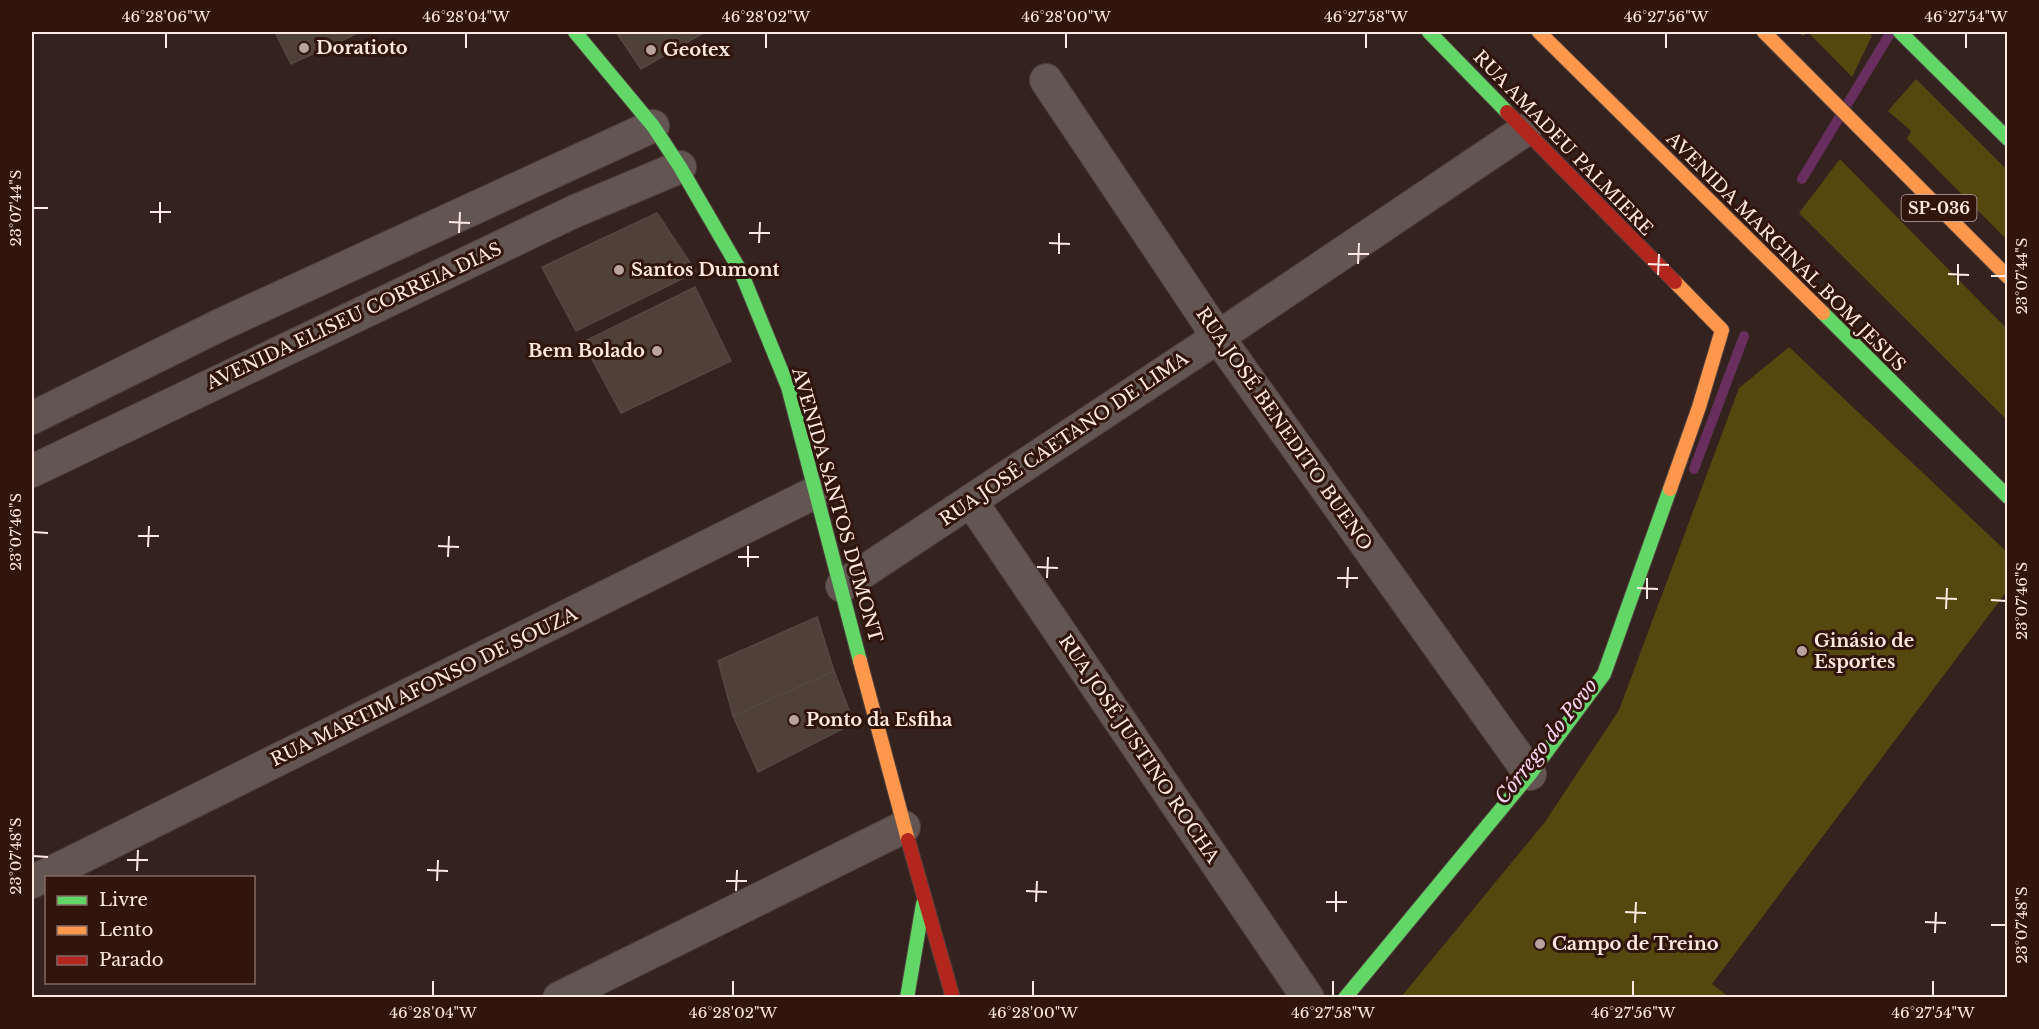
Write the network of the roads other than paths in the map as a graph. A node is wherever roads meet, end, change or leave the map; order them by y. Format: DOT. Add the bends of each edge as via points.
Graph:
graph roads {
  1 [pos="575,32"];
  2 [pos="1428,32"];
  3 [pos="1539,32"];
  4 [pos="1764,32"];
  5 [pos="1900,32"];
  6 [pos="1046,80"];
  7 [pos="653,126"];
  8 [pos="1525,130"];
  9 [pos="2007,139"];
  10 [pos="680,167"];
  11 [pos="2007,277"];
  12 [pos="220,325"];
  13 [pos="1218,337"];
  14 [pos="243,369"];
  15 [pos="32,418"];
  16 [pos="32,471"];
  17 [pos="816,492"];
  18 [pos="2007,497"];
  19 [pos="970,501"];
  20 [pos="842,586"];
  21 [pos="1530,774"];
  22 [pos="904,827"];
  23 [pos="32,882"];
  24 [pos="924,896"];
  25 [pos="559,998"];
  26 [pos="907,998"];
  27 [pos="953,998"];
  28 [pos="1308,998"];
  29 [pos="1345,998"];
  1 -- 7 [label="main road, AVENIDA SANTOS DUMONT"];
  2 -- 8 [label="main road, RUA AMADEU PALMIERE"];
  3 -- 18 [label="main road, AVENIDA MARGINAL BOM JESUS"];
  4 -- 11 [label="main road, SP-036"];
  5 -- 9 [label="main road"];
  6 -- 13 [label="street, RUA JOSÉ BENEDITO BUENO"];
  7 -- 10 [label="main road, AVENIDA SANTOS DUMONT"];
  7 -- 12 [label="street"];
  8 -- 13 [label="street, RUA JOSÉ CAETANO DE LIMA"];
  8 -- 21 [label="main road, RUA AMADEU PALMIERE" via="1722,330 1604,674"];
  10 -- 14 [label="street, AVENIDA ELISEU CORREIA DIAS" via="573,212"];
  10 -- 17 [label="main road, AVENIDA SANTOS DUMONT" via="741,272 788,387"];
  12 -- 14 [label="street"];
  12 -- 15 [label="street"];
  13 -- 19 [label="street, RUA JOSÉ CAETANO DE LIMA"];
  13 -- 21 [label="street, RUA JOSÉ BENEDITO BUENO"];
  14 -- 16 [label="street, AVENIDA ELISEU CORREIA DIAS"];
  17 -- 20 [label="main road, AVENIDA SANTOS DUMONT"];
  17 -- 23 [label="street, RUA MARTIM AFONSO DE SOUZA"];
  19 -- 20 [label="street, RUA JOSÉ CAETANO DE LIMA"];
  19 -- 28 [label="street, RUA JOSÉ JUSTINO ROCHA"];
  20 -- 22 [label="main road, AVENIDA SANTOS DUMONT"];
  21 -- 29 [label="main road"];
  22 -- 24 [label="main road, AVENIDA SANTOS DUMONT"];
  22 -- 25 [label="street"];
  24 -- 26 [label="main road, AVENIDA SANTOS DUMONT"];
  24 -- 27 [label="main road, AVENIDA SANTOS DUMONT"];
}
